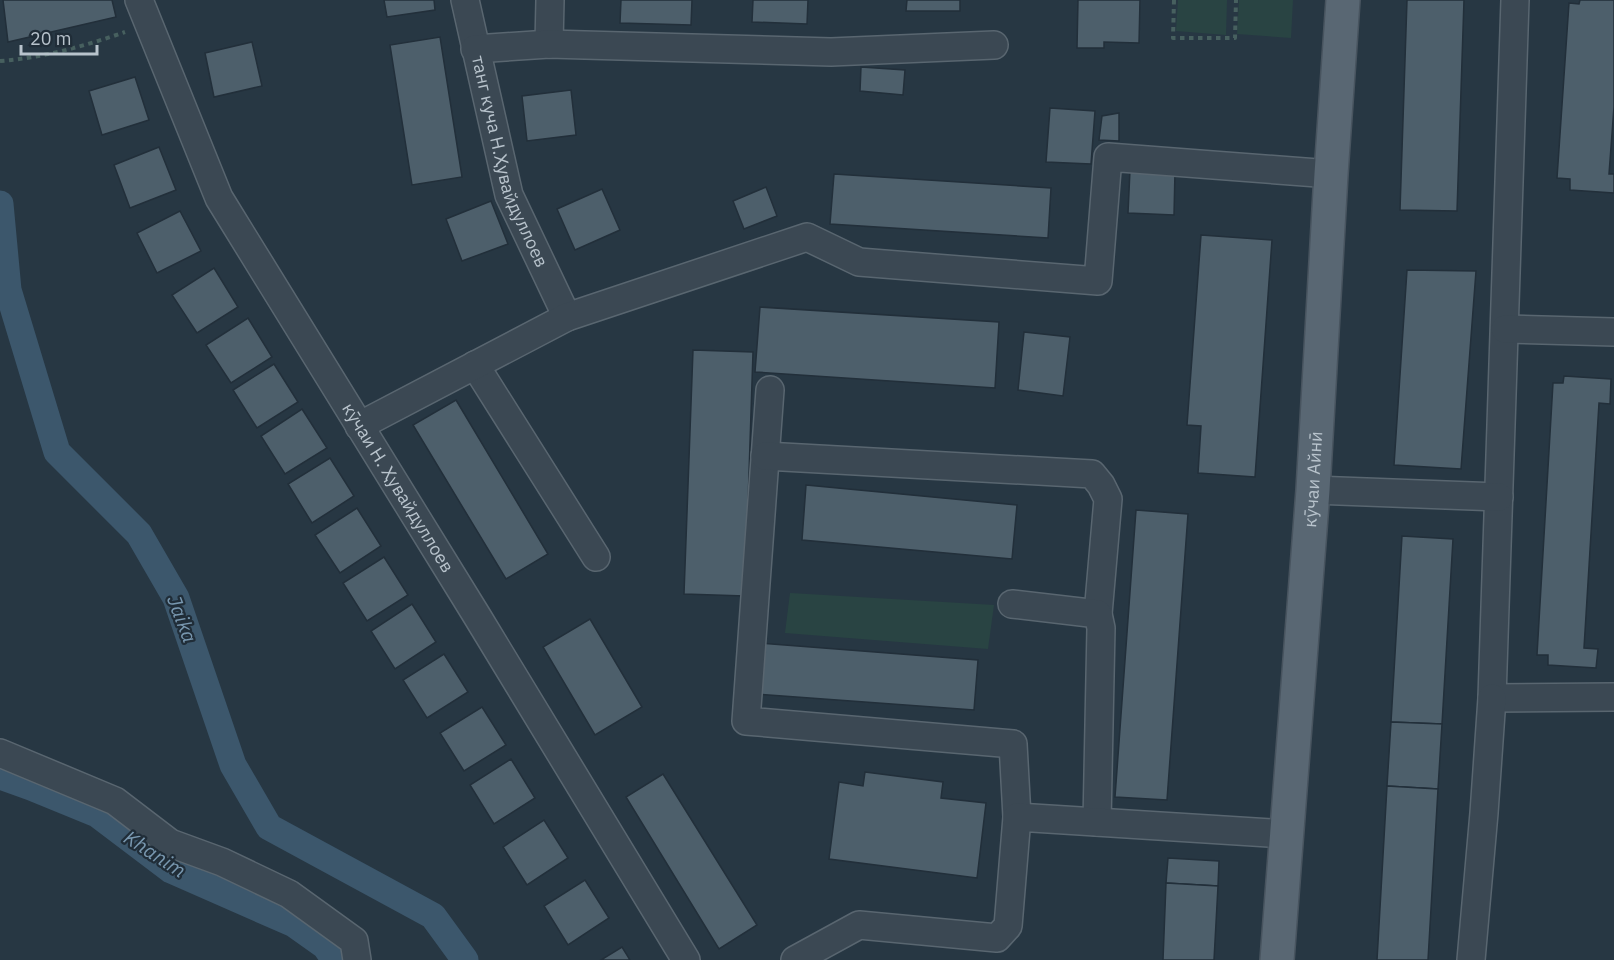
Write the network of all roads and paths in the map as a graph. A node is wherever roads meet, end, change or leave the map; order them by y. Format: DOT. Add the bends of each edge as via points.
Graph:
graph roads {
  1 [pos="465,0"];
  2 [pos="550,0"];
  3 [pos="1174,0"];
  4 [pos="1236,0"];
  5 [pos="1343,0"];
  6 [pos="1515,0"];
  7 [pos="144,12"];
  8 [pos="549,44"];
  9 [pos="994,45"];
  10 [pos="475,49"];
  11 [pos="0,61"];
  12 [pos="1331,174"];
  13 [pos="567,317"];
  14 [pos="1505,329"];
  15 [pos="1614,333"];
  16 [pos="475,365"];
  17 [pos="770,390"];
  18 [pos="359,426"];
  19 [pos="765,456"];
  20 [pos="1313,490"];
  21 [pos="1499,497"];
  22 [pos="596,557"];
  23 [pos="1012,604"];
  24 [pos="1098,614"];
  25 [pos="1614,697"];
  26 [pos="1492,698"];
  27 [pos="0,753"];
  28 [pos="1017,817"];
  29 [pos="1097,822"];
  30 [pos="1286,834"];
  31 [pos="357,960"];
  32 [pos="686,960"];
  33 [pos="795,960"];
  34 [pos="1278,960"];
  35 [pos="1471,960"];
  1 -- 10 [label="street, танг куча Н.Ҳувайдуллоев"];
  2 -- 8 [label="street"];
  3 -- 4 [label="path" via="1173,38 1235,38"];
  5 -- 12 [label="main road, кӯчаи Айнӣ"];
  6 -- 14 [label="street"];
  7 -- 11 [label="path" via="110,37"];
  7 -- 18 [label="street, кӯчаи Н. Ҳувайдуллоев" via="219,198"];
  8 -- 9 [label="street" via="831,52"];
  8 -- 10 [label="street"];
  10 -- 13 [label="street, танг куча Н.Ҳувайдуллоев" via="508,195"];
  12 -- 13 [label="street" via="1108,157 1098,281 859,262 807,237"];
  12 -- 20 [label="main road, кӯчаи Айнӣ"];
  13 -- 16 [label="street"];
  14 -- 15 [label="street"];
  14 -- 21 [label="street"];
  16 -- 18 [label="street"];
  16 -- 22 [label="street"];
  17 -- 19 [label="street"];
  18 -- 32 [label="street, кӯчаи Н. Ҳувайдуллоев"];
  19 -- 24 [label="street" via="1092,474 1108,499"];
  19 -- 28 [label="street" via="746,721 1013,744"];
  20 -- 21 [label="street"];
  20 -- 30 [label="main road, кӯчаи Айнӣ"];
  21 -- 26 [label="street"];
  23 -- 24 [label="street"];
  24 -- 29 [label="street" via="1101,628"];
  25 -- 26 [label="street"];
  26 -- 35 [label="street"];
  27 -- 31 [label="street" via="114,801 170,843 222,862 289,894 354,941"];
  28 -- 29 [label="street"];
  28 -- 33 [label="street" via="1008,926 997,938 859,925"];
  29 -- 30 [label="street"];
  30 -- 34 [label="main road, кӯчаи Айнӣ"];
}
